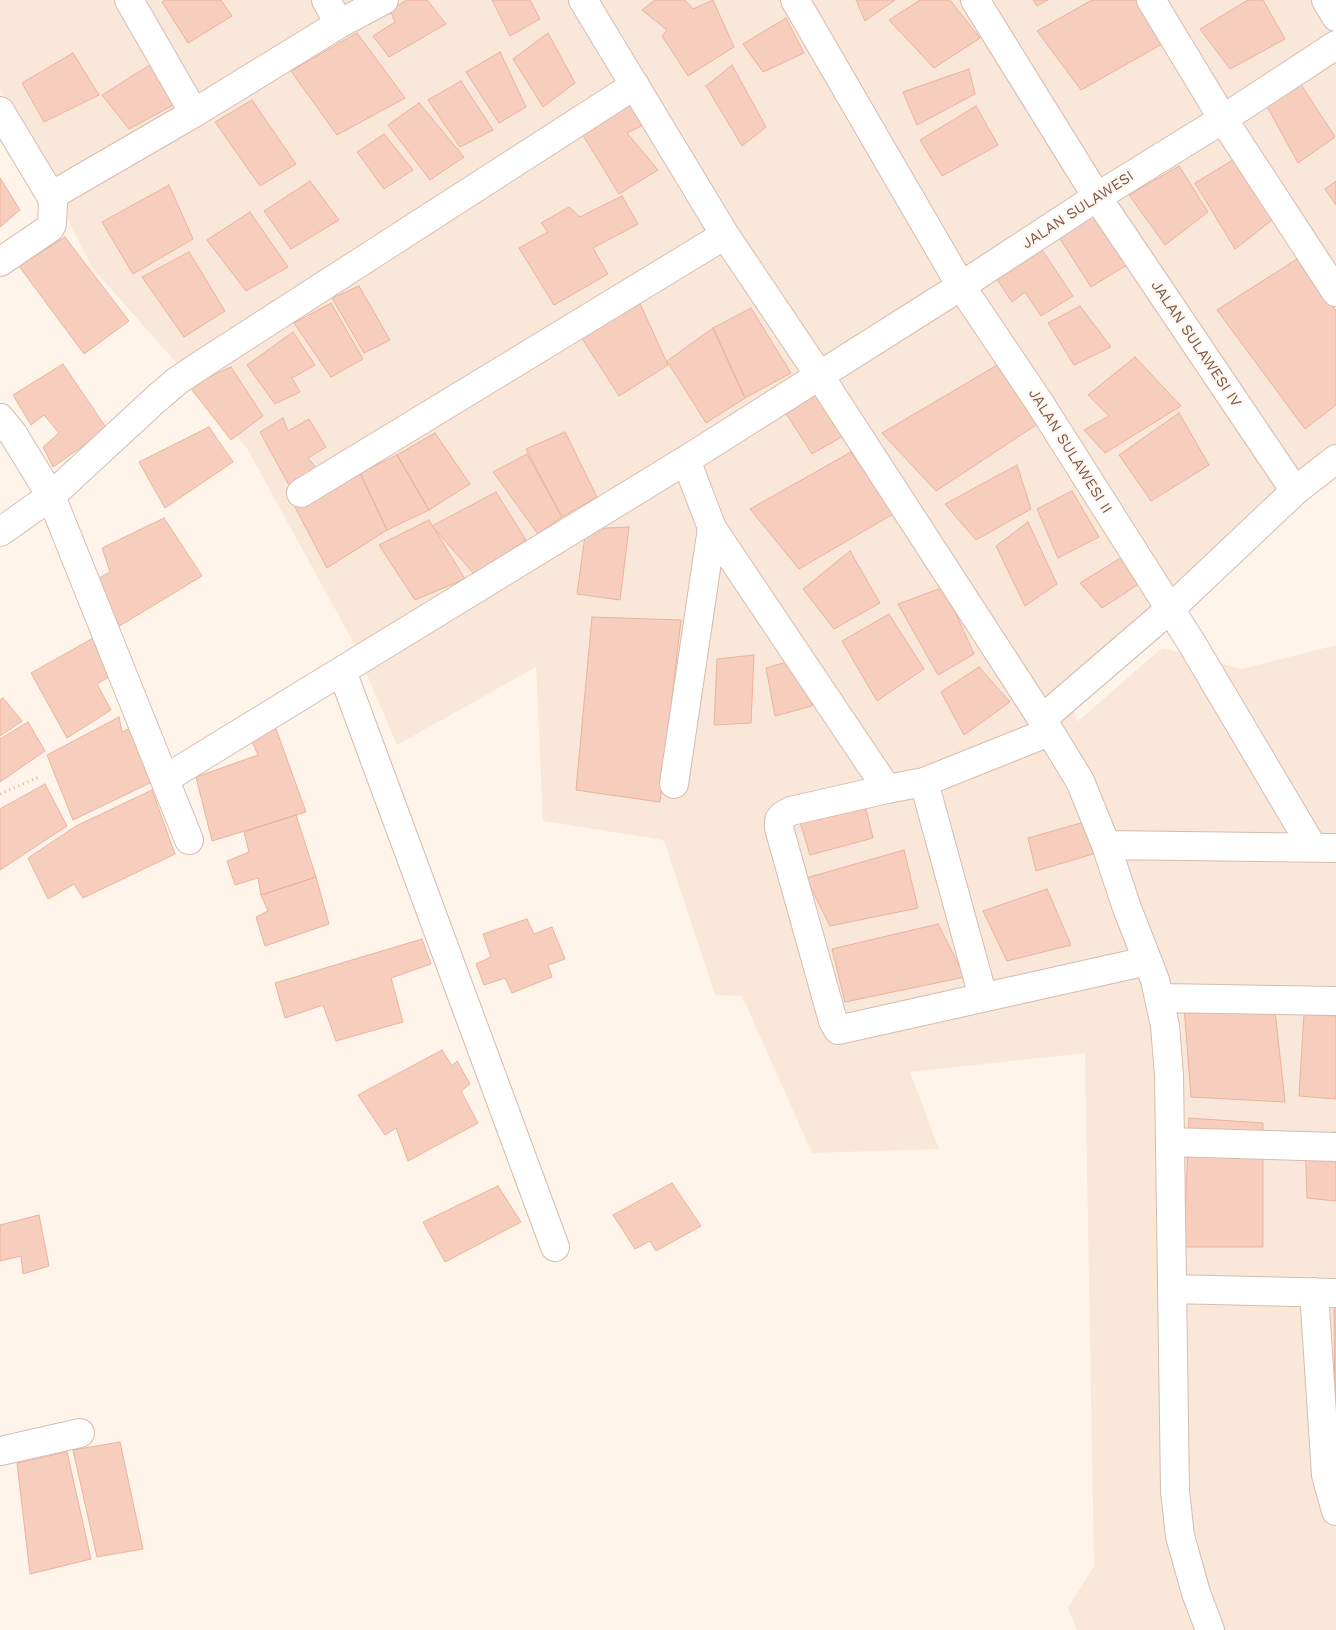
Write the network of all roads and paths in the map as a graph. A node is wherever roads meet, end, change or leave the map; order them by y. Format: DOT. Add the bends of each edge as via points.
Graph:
graph roads {
  1 [pos="129,0"];
  2 [pos="326,0"];
  3 [pos="384,0"];
  4 [pos="583,0"];
  5 [pos="795,0"];
  6 [pos="975,0"];
  7 [pos="1151,0"];
  8 [pos="1326,0"];
  9 [pos="1336,17"];
  10 [pos="339,24"];
  11 [pos="1336,45"];
  12 [pos="634,85"];
  13 [pos="0,111"];
  14 [pos="194,113"];
  15 [pos="1223,119"];
  16 [pos="51,196"];
  17 [pos="1097,197"];
  18 [pos="725,235"];
  19 [pos="0,262"];
  20 [pos="961,286"];
  21 [pos="1336,292"];
  22 [pos="819,375"];
  23 [pos="0,418"];
  24 [pos="686,460"];
  25 [pos="1336,460"];
  26 [pos="1296,491"];
  27 [pos="302,494"];
  28 [pos="51,496"];
  29 [pos="712,528"];
  30 [pos="0,532"];
  31 [pos="1173,614"];
  32 [pos="342,671"];
  33 [pos="1046,726"];
  34 [pos="41,776"];
  35 [pos="165,779"];
  36 [pos="924,782"];
  37 [pos="674,784"];
  38 [pos="887,789"];
  39 [pos="0,794"];
  40 [pos="189,840"];
  41 [pos="1106,846"];
  42 [pos="1325,848"];
  43 [pos="1148,961"];
  44 [pos="983,997"];
  45 [pos="1160,998"];
  46 [pos="1336,1001"];
  47 [pos="1170,1142"];
  48 [pos="1336,1147"];
  49 [pos="555,1247"];
  50 [pos="1172,1289"];
  51 [pos="1325,1293"];
  52 [pos="80,1433"];
  53 [pos="0,1451"];
  54 [pos="1331,1475"];
  55 [pos="1336,1511"];
  56 [pos="1210,1630"];
  1 -- 14 [label="street"];
  2 -- 10 [label="street"];
  3 -- 10 [label="street"];
  4 -- 12 [label="street"];
  5 -- 20 [label="street, JALAN SULAWESI II"];
  6 -- 17 [label="street, JALAN SULAWESI IV"];
  7 -- 15 [label="street"];
  8 -- 9 [label="street"];
  10 -- 14 [label="street"];
  11 -- 15 [label="street, JALAN SULAWESI"];
  12 -- 18 [label="street"];
  12 -- 28 [label="street" via="177,382"];
  13 -- 16 [label="street"];
  14 -- 16 [label="street"];
  15 -- 17 [label="street, JALAN SULAWESI"];
  15 -- 21 [label="street"];
  16 -- 19 [label="street" via="50,228"];
  17 -- 20 [label="street, JALAN SULAWESI"];
  17 -- 26 [label="street, JALAN SULAWESI IV"];
  18 -- 22 [label="street"];
  18 -- 27 [label="street"];
  20 -- 22 [label="street, JALAN SULAWESI"];
  20 -- 31 [label="street, JALAN SULAWESI II" via="1039,402"];
  22 -- 24 [label="street, JALAN SULAWESI"];
  22 -- 33 [label="street"];
  23 -- 28 [label="street"];
  24 -- 29 [label="street"];
  24 -- 32 [label="street, JALAN SULAWESI"];
  25 -- 26 [label="street"];
  26 -- 31 [label="street"];
  28 -- 30 [label="street"];
  28 -- 35 [label="street"];
  29 -- 37 [label="street"];
  29 -- 38 [label="street"];
  31 -- 33 [label="street"];
  31 -- 42 [label="street, JALAN SULAWESI II"];
  32 -- 35 [label="street, JALAN SULAWESI"];
  32 -- 49 [label="street"];
  33 -- 36 [label="street"];
  33 -- 41 [label="street" via="1080,781"];
  34 -- 39 [label="path"];
  35 -- 40 [label="street"];
  36 -- 38 [label="street"];
  36 -- 44 [label="street"];
  38 -- 44 [label="street" via="792,811 780,820 836,1028 844,1029"];
  41 -- 42 [label="street"];
  41 -- 43 [label="street"];
  43 -- 44 [label="street"];
  43 -- 45 [label="street"];
  45 -- 46 [label="street"];
  45 -- 47 [label="street" via="1169,1075"];
  47 -- 48 [label="street"];
  47 -- 50 [label="street"];
  50 -- 51 [label="street"];
  50 -- 56 [label="street" via="1175,1491 1180,1536"];
  51 -- 54 [label="street"];
  52 -- 53 [label="street"];
  54 -- 55 [label="street"];
}
